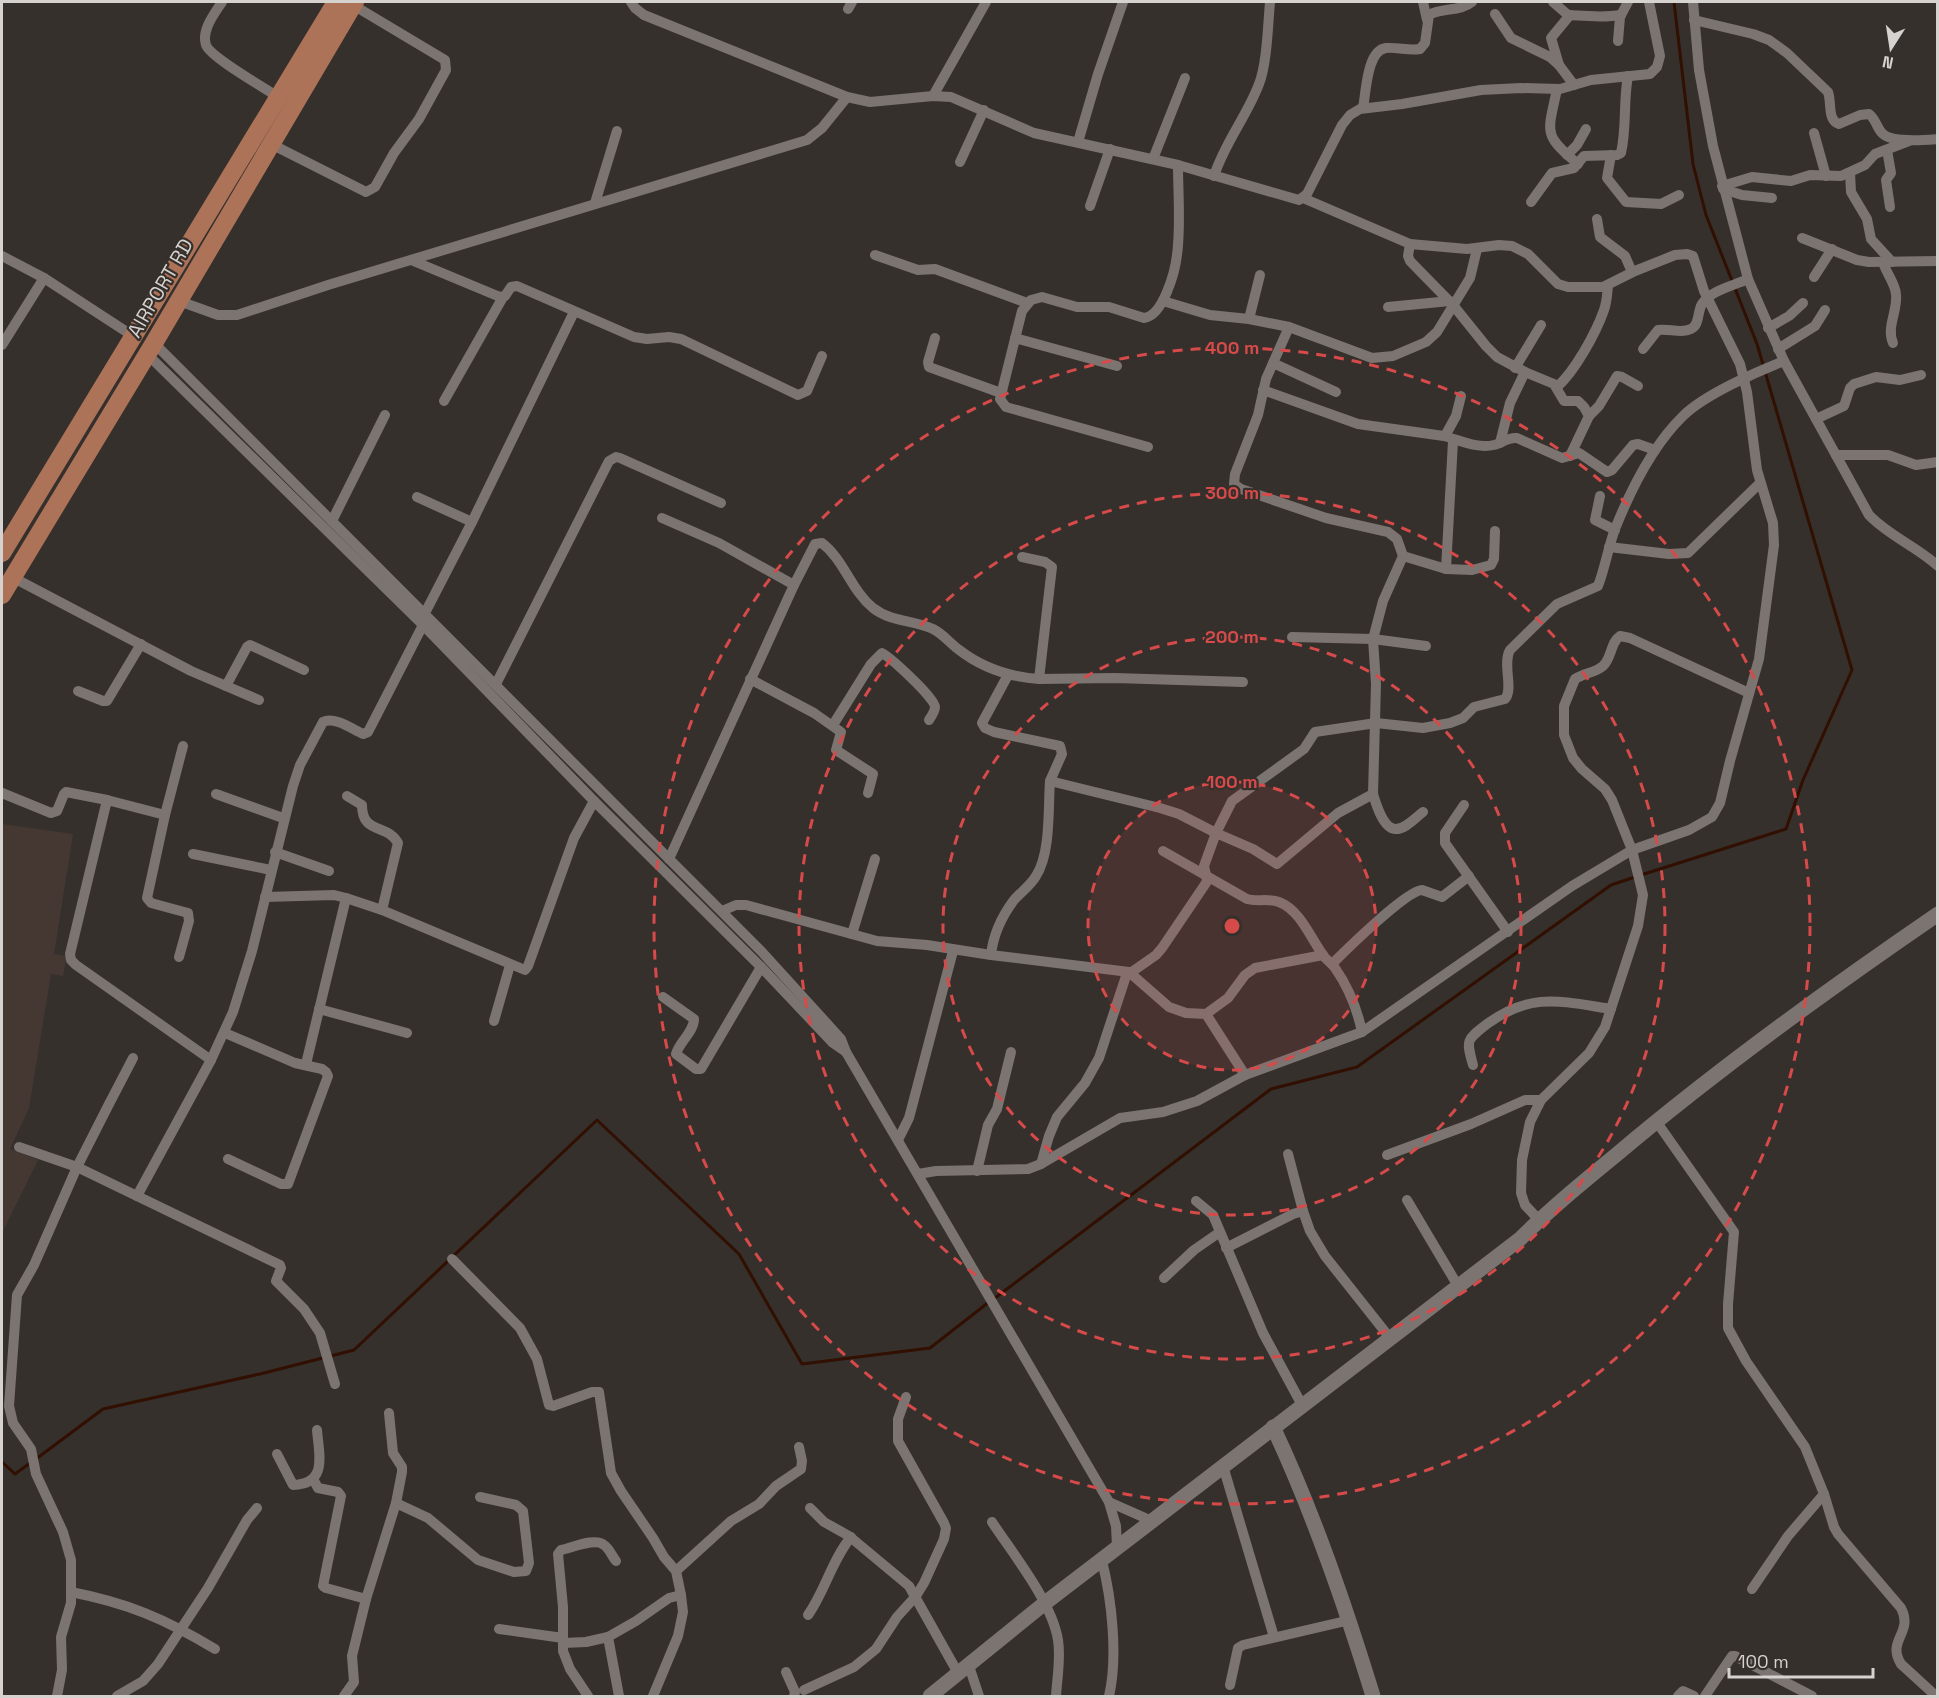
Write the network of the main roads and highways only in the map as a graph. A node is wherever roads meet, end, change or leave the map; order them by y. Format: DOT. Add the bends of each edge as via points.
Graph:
graph roads {
  1 [pos="348,3"];
  2 [pos="2,553"];
  3 [pos="2,596"];
  1 -- 2 [label="main road" via="278,97"];
  1 -- 3 [label="main road, AIRPORT RD" via="271,144"];
}
